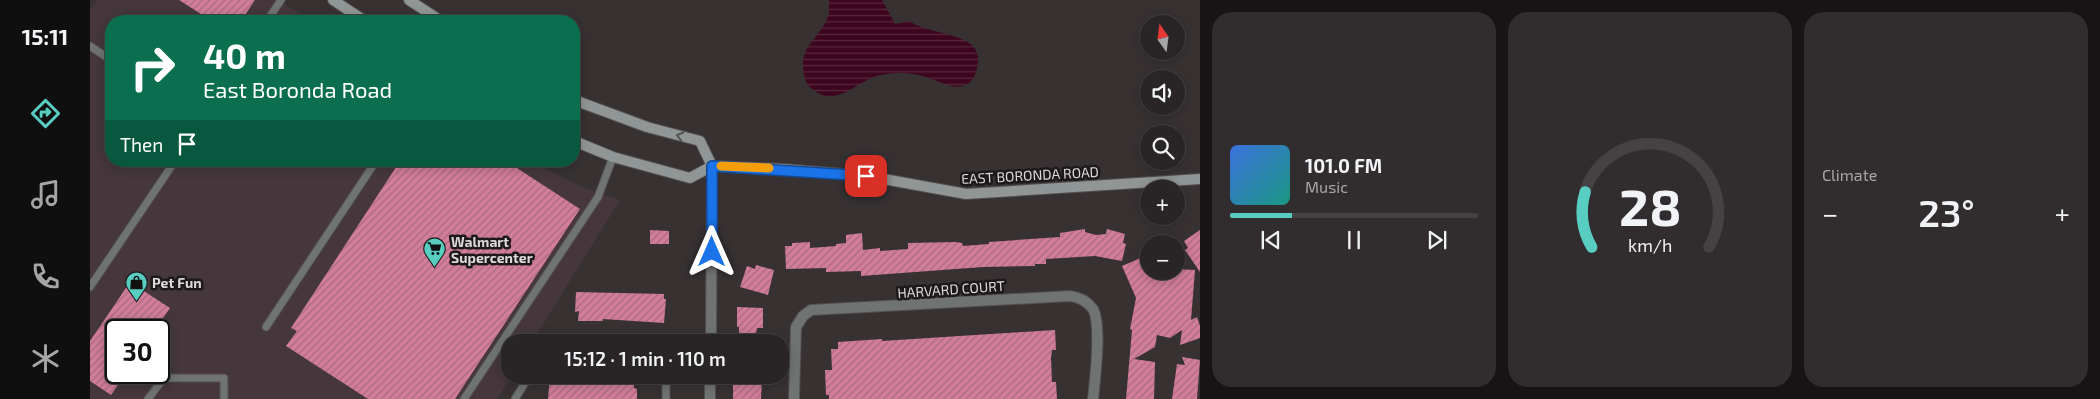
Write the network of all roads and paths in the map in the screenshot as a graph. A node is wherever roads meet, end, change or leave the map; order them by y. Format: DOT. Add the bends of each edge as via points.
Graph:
graph roads {
  1 [pos="281,0"];
  2 [pos="333,0"];
  3 [pos="409,0"];
  4 [pos="271,15"];
  5 [pos="356,15"];
  6 [pos="432,15"];
  7 [pos="90,46"];
  8 [pos="105,56"];
  9 [pos="580,102"];
  10 [pos="580,143"];
  11 [pos="613,157"];
  12 [pos="712,166"];
  13 [pos="171,167"];
  14 [pos="372,167"];
  15 [pos="1200,179"];
  16 [pos="90,287"];
  17 [pos="266,327"];
  18 [pos="711,334"];
  19 [pos="524,384"];
  20 [pos="666,384"];
  21 [pos="710,384"];
  22 [pos="148,399"];
  23 [pos="224,399"];
  24 [pos="464,399"];
  25 [pos="515,399"];
  26 [pos="666,399"];
  27 [pos="710,399"];
  28 [pos="794,399"];
  29 [pos="1093,399"];
  1 -- 4 [label="lane"];
  2 -- 5 [label="main road"];
  3 -- 6 [label="main road"];
  7 -- 8 [label="lane"];
  12 -- 9 [label="main road, one-way" via="700,141 647,127"];
  10 -- 11 [label="main road"];
  11 -- 12 [label="main road" via="690,178"];
  11 -- 24 [label="lane" via="598,198"];
  12 -- 15 [label="main road, EAST BORONDA ROAD" via="866,176 966,194"];
  12 -- 18 [label="street"];
  13 -- 16 [label="lane"];
  14 -- 17 [label="lane"];
  19 -- 25 [label="lane"];
  20 -- 26 [label="lane"];
  21 -- 27 [label="street"];
  22 -- 23 [label="lane" via="164,378 224,378"];
  28 -- 29 [label="street, HARVARD COURT" via="796,327 802,316 812,310 1070,296 1089,304 1096,318"];
}
